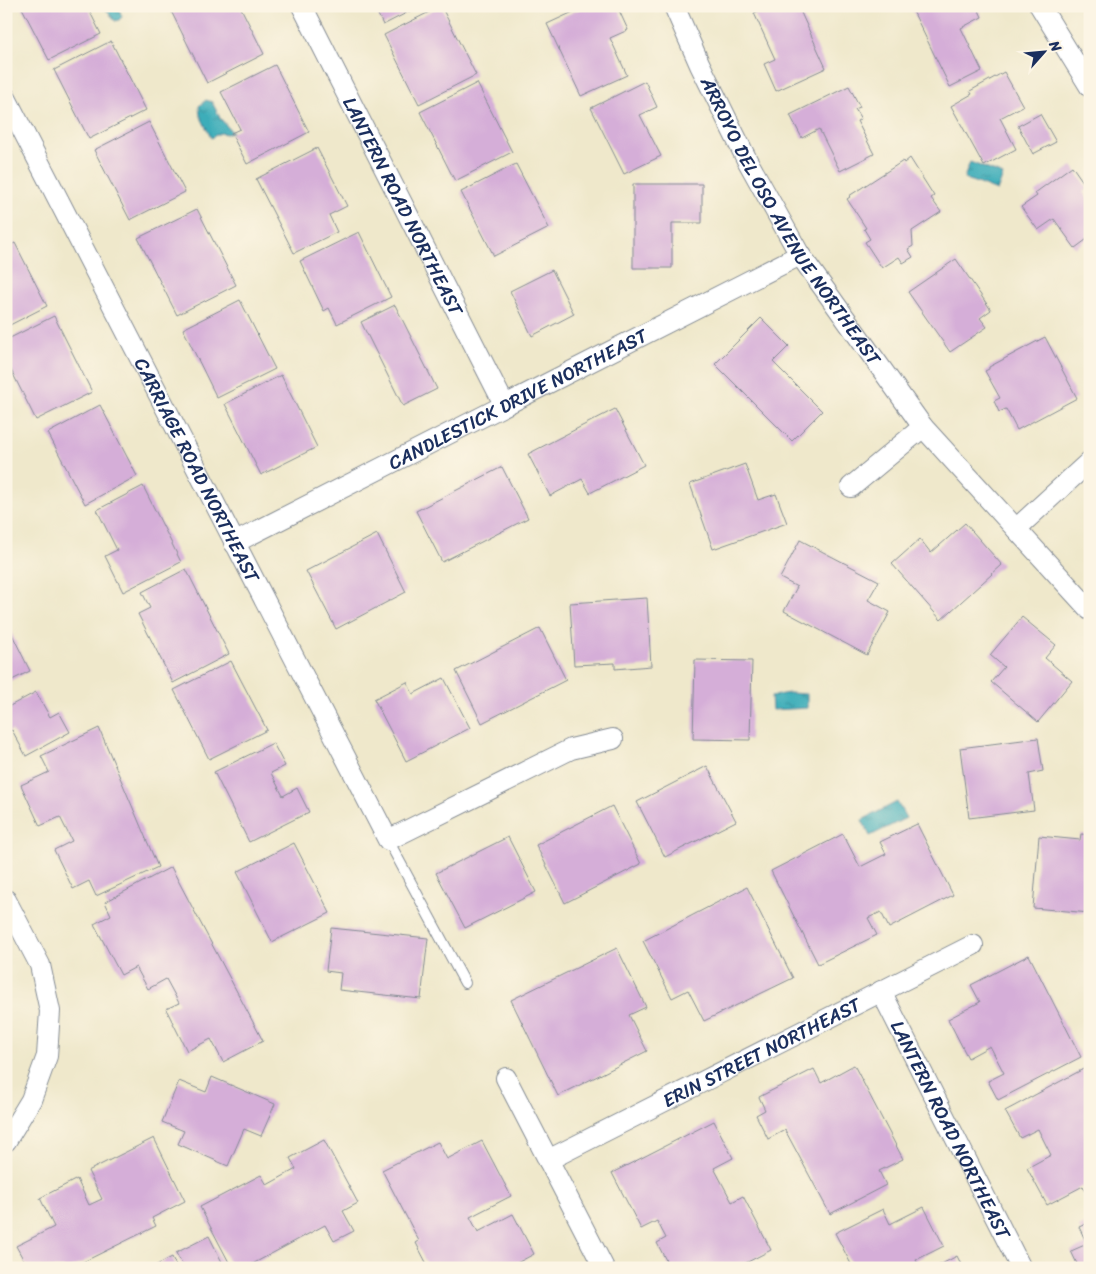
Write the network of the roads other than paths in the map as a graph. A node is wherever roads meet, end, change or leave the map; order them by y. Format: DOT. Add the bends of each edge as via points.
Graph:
graph roads {
  1 [pos="302,6"];
  2 [pos="674,6"];
  3 [pos="1040,6"];
  4 [pos="1090,87"];
  5 [pos="6,98"];
  6 [pos="800,255"];
  7 [pos="504,404"];
  8 [pos="923,427"];
  9 [pos="1090,461"];
  10 [pos="851,487"];
  11 [pos="1016,529"];
  12 [pos="234,543"];
  13 [pos="1090,610"];
  14 [pos="613,739"];
  15 [pos="388,840"];
  16 [pos="6,900"];
  17 [pos="973,945"];
  18 [pos="465,983"];
  19 [pos="880,991"];
  20 [pos="506,1078"];
  21 [pos="6,1141"];
  22 [pos="548,1160"];
  23 [pos="604,1268"];
  24 [pos="1021,1268"];
  1 -- 7 [label="street, LANTERN ROAD NORTHEAST"];
  2 -- 6 [label="street, ARROYO DEL OSO AVENUE NORTHEAST" via="747,160"];
  3 -- 4 [label="street"];
  5 -- 12 [label="street, CARRIAGE ROAD NORTHEAST"];
  6 -- 7 [label="street, CANDLESTICK DRIVE NORTHEAST"];
  6 -- 8 [label="street, ARROYO DEL OSO AVENUE NORTHEAST"];
  7 -- 12 [label="street, CANDLESTICK DRIVE NORTHEAST"];
  8 -- 10 [label="street"];
  8 -- 11 [label="street, ARROYO DEL OSO AVENUE NORTHEAST"];
  9 -- 11 [label="street"];
  11 -- 13 [label="street, ARROYO DEL OSO AVENUE NORTHEAST"];
  12 -- 15 [label="street, CARRIAGE ROAD NORTHEAST"];
  14 -- 15 [label="street" via="571,749"];
  15 -- 18 [label="lane"];
  16 -- 21 [label="street" via="40,965 50,1011 47,1056 31,1100"];
  17 -- 19 [label="street, ERIN STREET NORTHEAST"];
  19 -- 22 [label="street, ERIN STREET NORTHEAST"];
  19 -- 24 [label="street, LANTERN ROAD NORTHEAST"];
  20 -- 22 [label="street"];
  22 -- 23 [label="street"];
}
